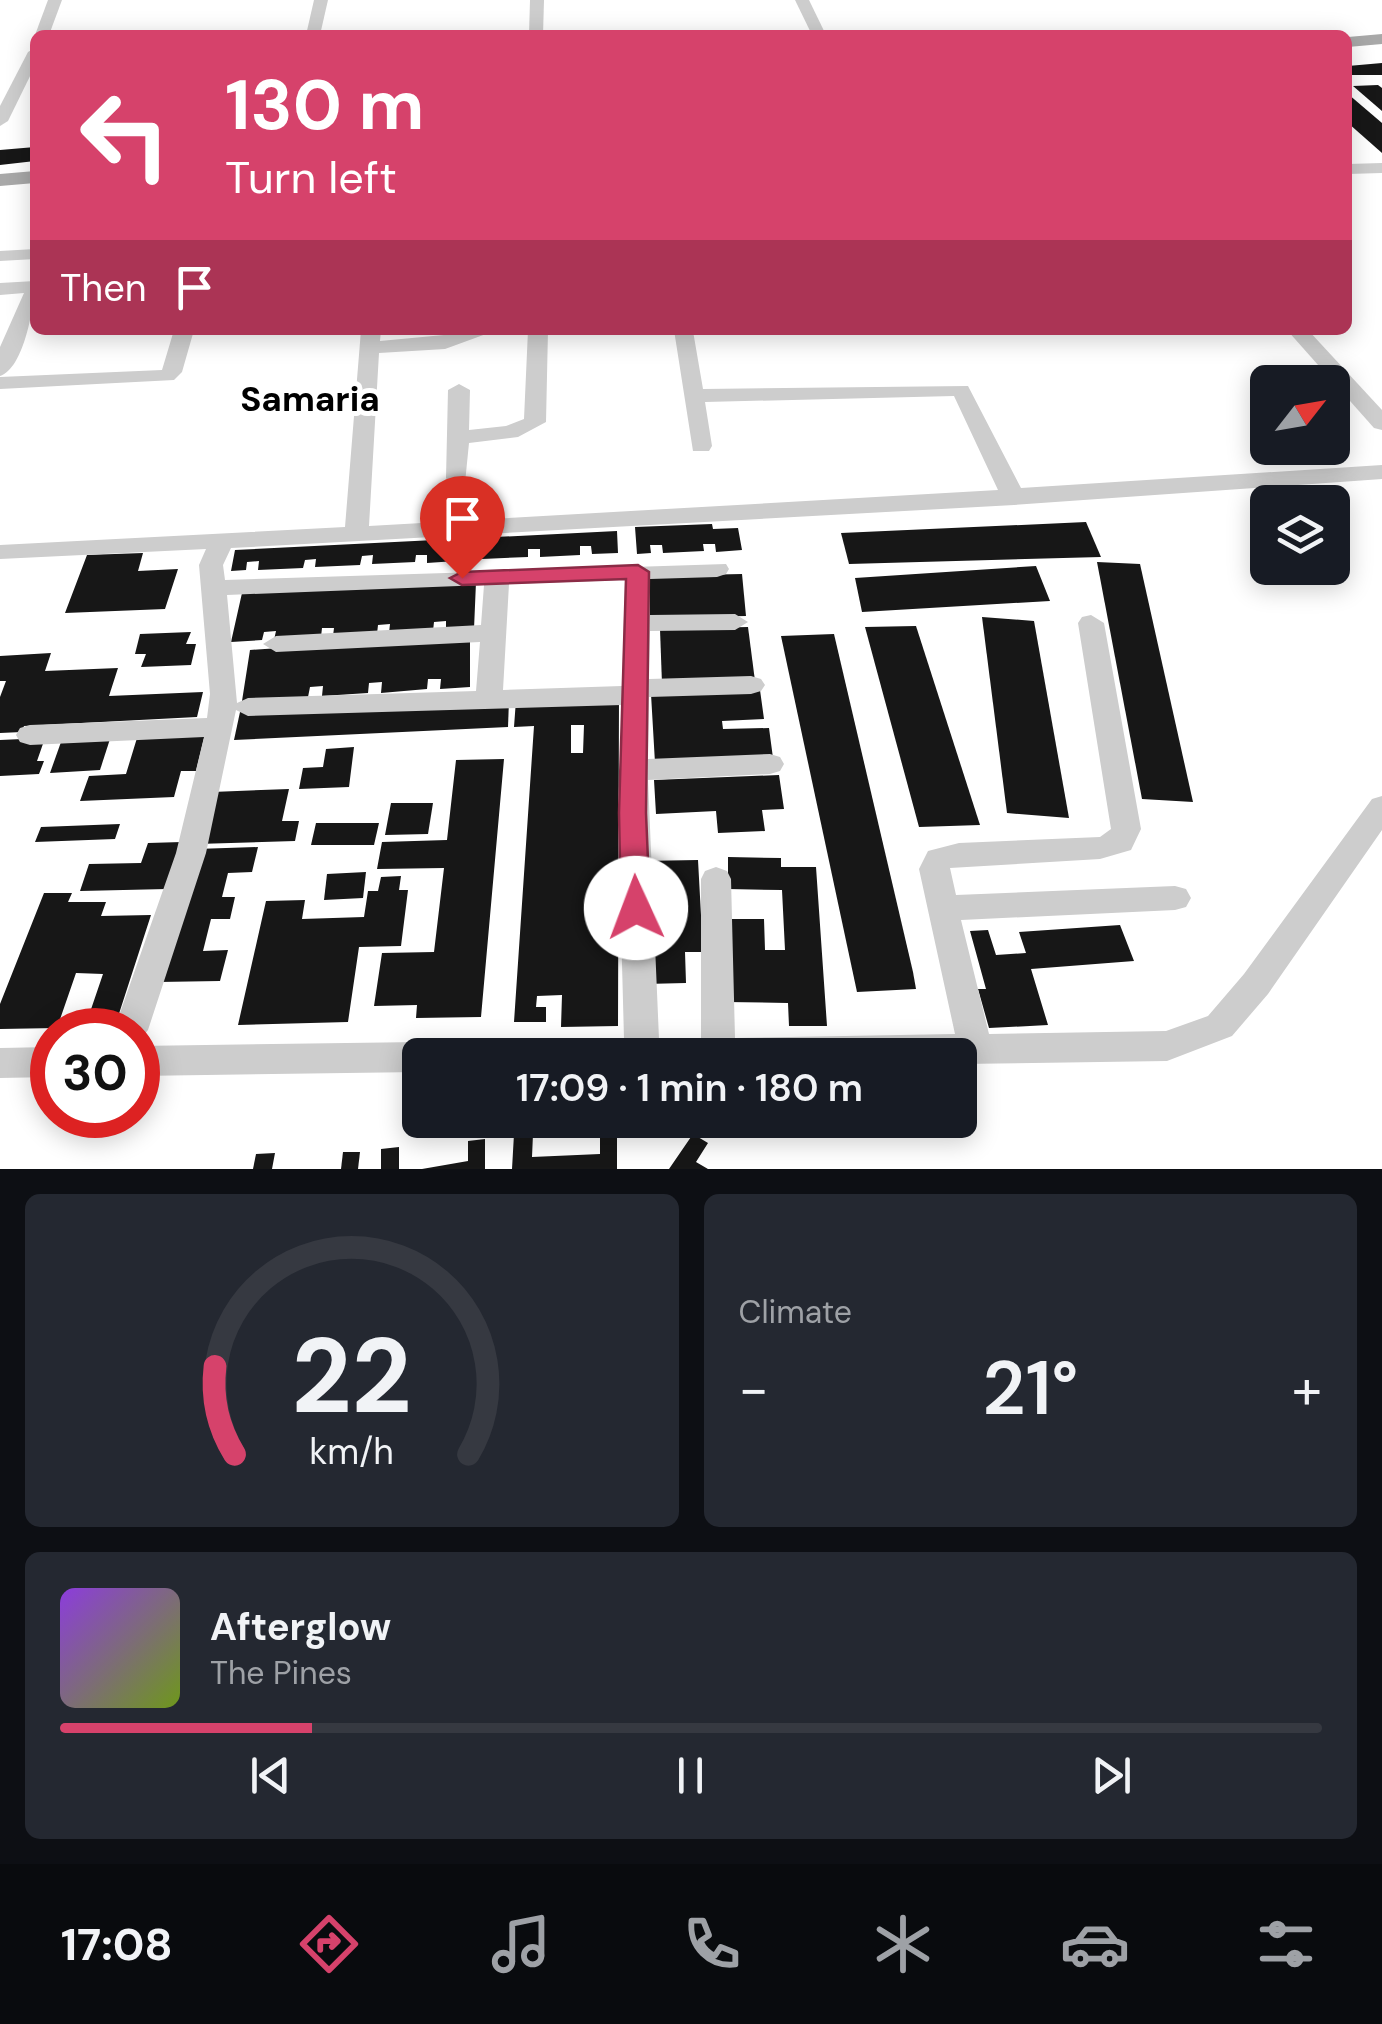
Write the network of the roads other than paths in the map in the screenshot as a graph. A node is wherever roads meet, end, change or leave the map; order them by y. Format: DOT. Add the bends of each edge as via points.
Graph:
graph roads {
  1 [pos="55,0"];
  2 [pos="321,0"];
  3 [pos="537,0"];
  4 [pos="802,0"];
  5 [pos="44,30"];
  6 [pos="314,30"];
  7 [pos="536,30"];
  8 [pos="817,30"];
  9 [pos="1382,39"];
  10 [pos="1352,42"];
  11 [pos="30,70"];
  12 [pos="0,121"];
  13 [pos="1382,168"];
  14 [pos="1355,169"];
  15 [pos="30,177"];
  16 [pos="0,180"];
  17 [pos="30,254"];
  18 [pos="0,256"];
  19 [pos="30,288"];
  20 [pos="0,289"];
  21 [pos="30,300"];
  22 [pos="183,335"];
  23 [pos="470,335"];
  24 [pos="538,335"];
  25 [pos="684,335"];
  26 [pos="1302,335"];
  27 [pos="370,339"];
  28 [pos="0,370"];
  29 [pos="0,383"];
  30 [pos="459,390"];
  31 [pos="693,396"];
  32 [pos="1382,423"];
  33 [pos="458,438"];
  34 [pos="700,446"];
  35 [pos="1382,472"];
  36 [pos="458,478"];
  37 [pos="1014,498"];
  38 [pos="356,534"];
  39 [pos="222,541"];
  40 [pos="0,552"];
  41 [pos="716,569"];
  42 [pos="638,572"];
  43 [pos="497,577"];
  44 [pos="214,588"];
  45 [pos="735,622"];
  46 [pos="636,623"];
  47 [pos="1091,623"];
  48 [pos="495,633"];
  49 [pos="276,644"];
  50 [pos="751,685"];
  51 [pos="635,691"];
  52 [pos="489,699"];
  53 [pos="248,707"];
  54 [pos="220,727"];
  55 [pos="30,735"];
  56 [pos="770,764"];
  57 [pos="633,770"];
  58 [pos="1382,807"];
  59 [pos="716,879"];
  60 [pos="1175,898"];
  61 [pos="945,908"];
  62 [pos="138,1008"];
  63 [pos="641,1038"];
  64 [pos="718,1038"];
  65 [pos="973,1038"];
  66 [pos="977,1049"];
  67 [pos="402,1057"];
  68 [pos="160,1061"];
  69 [pos="30,1062"];
  70 [pos="0,1063"];
  1 -- 5 [label="street"];
  2 -- 6 [label="street"];
  3 -- 7 [label="street"];
  4 -- 8 [label="street"];
  9 -- 10 [label="main road"];
  11 -- 12 [label="street" via="21,97"];
  13 -- 14 [label="street"];
  15 -- 16 [label="main road"];
  17 -- 18 [label="street"];
  19 -- 20 [label="street"];
  21 -- 28 [label="street"];
  22 -- 29 [label="street" via="168,376"];
  23 -- 27 [label="street" via="445,342"];
  24 -- 33 [label="street" via="535,422"];
  25 -- 31 [label="street"];
  26 -- 32 [label="street"];
  27 -- 38 [label="street"];
  30 -- 33 [label="street"];
  31 -- 34 [label="street"];
  31 -- 37 [label="street" via="960,390"];
  33 -- 36 [label="street"];
  35 -- 37 [label="street"];
  37 -- 38 [label="street"];
  38 -- 39 [label="street"];
  39 -- 40 [label="street"];
  39 -- 44 [label="street" via="212,566"];
  41 -- 42 [label="street"];
  42 -- 43 [label="street"];
  42 -- 46 [label="street"];
  43 -- 44 [label="street"];
  43 -- 48 [label="street"];
  44 -- 54 [label="street" via="224,694"];
  45 -- 46 [label="street"];
  46 -- 51 [label="street"];
  47 -- 61 [label="street" via="1126,830 1120,842 940,859 934,869"];
  48 -- 49 [label="street"];
  48 -- 52 [label="street"];
  50 -- 51 [label="street"];
  51 -- 52 [label="street"];
  51 -- 57 [label="street"];
  52 -- 53 [label="street"];
  54 -- 55 [label="street"];
  54 -- 62 [label="street" via="191,853"];
  56 -- 57 [label="street"];
  57 -- 63 [label="street"];
  58 -- 66 [label="street" via="1220,1026 1167,1046"];
  59 -- 64 [label="street"];
  60 -- 61 [label="street"];
  61 -- 65 [label="street"];
  67 -- 68 [label="street"];
  69 -- 70 [label="street"];
}
